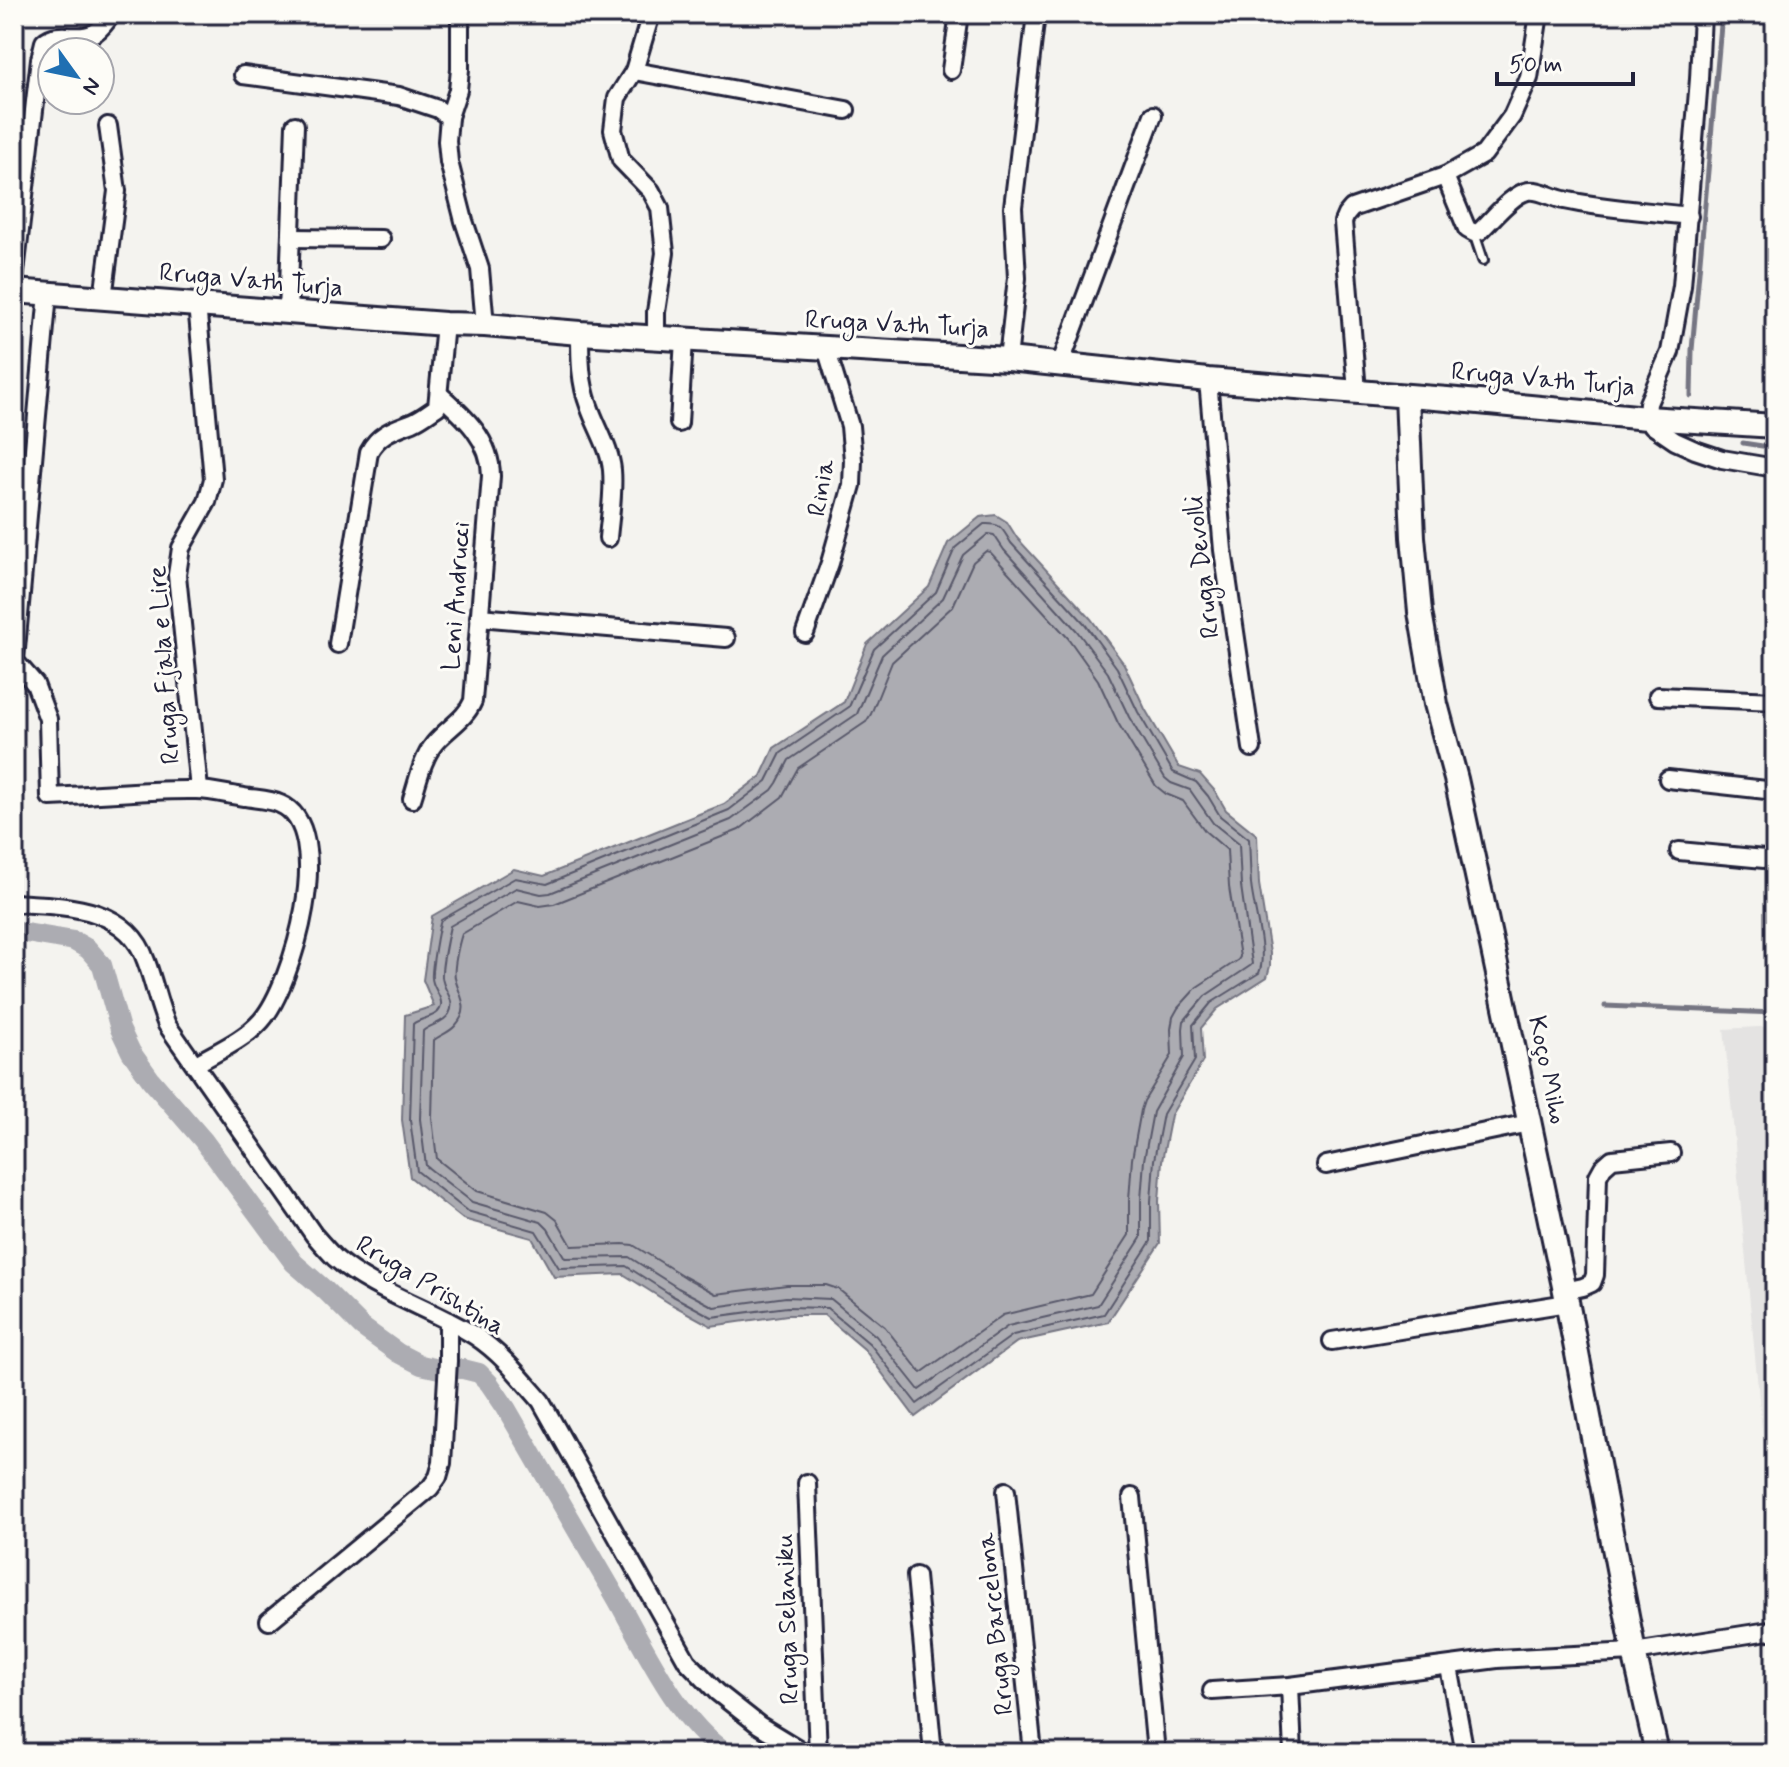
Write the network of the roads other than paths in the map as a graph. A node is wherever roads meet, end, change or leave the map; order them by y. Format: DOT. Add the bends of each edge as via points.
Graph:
graph roads {
  1 [pos="112,14"];
  2 [pos="460,14"];
  3 [pos="651,14"];
  4 [pos="959,14"];
  5 [pos="1036,14"];
  6 [pos="1539,14"];
  7 [pos="1702,14"];
  8 [pos="951,70"];
  9 [pos="634,71"];
  10 [pos="243,75"];
  11 [pos="846,110"];
  12 [pos="1153,115"];
  13 [pos="449,117"];
  14 [pos="295,125"];
  15 [pos="108,126"];
  16 [pos="1445,176"];
  17 [pos="1689,216"];
  18 [pos="1474,233"];
  19 [pos="291,238"];
  20 [pos="381,239"];
  21 [pos="1483,260"];
  22 [pos="14,281"];
  23 [pos="14,291"];
  24 [pos="48,293"];
  25 [pos="103,298"];
  26 [pos="197,304"];
  27 [pos="288,313"];
  28 [pos="445,324"];
  29 [pos="485,325"];
  30 [pos="580,333"];
  31 [pos="656,336"];
  32 [pos="684,339"];
  33 [pos="826,348"];
  34 [pos="1008,359"];
  35 [pos="1060,365"];
  36 [pos="1208,380"];
  37 [pos="1357,391"];
  38 [pos="439,394"];
  39 [pos="1407,396"];
  40 [pos="1647,418"];
  41 [pos="679,423"];
  42 [pos="1775,426"];
  43 [pos="1775,468"];
  44 [pos="608,538"];
  45 [pos="479,617"];
  46 [pos="805,633"];
  47 [pos="726,638"];
  48 [pos="338,644"];
  49 [pos="14,660"];
  50 [pos="1658,696"];
  51 [pos="1775,701"];
  52 [pos="1252,748"];
  53 [pos="1668,779"];
  54 [pos="199,789"];
  55 [pos="1775,791"];
  56 [pos="412,799"];
  57 [pos="1679,851"];
  58 [pos="1775,860"];
  59 [pos="14,903"];
  60 [pos="196,1064"];
  61 [pos="1529,1123"];
  62 [pos="1671,1153"];
  63 [pos="1326,1165"];
  64 [pos="1566,1297"];
  65 [pos="448,1321"];
  66 [pos="1332,1341"];
  67 [pos="807,1483"];
  68 [pos="1006,1491"];
  69 [pos="1132,1497"];
  70 [pos="916,1576"];
  71 [pos="269,1621"];
  72 [pos="1775,1630"];
  73 [pos="1634,1652"];
  74 [pos="1449,1667"];
  75 [pos="1290,1686"];
  76 [pos="1212,1691"];
  77 [pos="805,1753"];
  78 [pos="818,1753"];
  79 [pos="933,1753"];
  80 [pos="1033,1753"];
  81 [pos="1156,1753"];
  82 [pos="1293,1753"];
  83 [pos="1465,1753"];
  84 [pos="1657,1753"];
  1 -- 22 [label="street" via="97,33 55,36 44,42"];
  2 -- 13 [label="street" via="458,90"];
  3 -- 9 [label="street"];
  4 -- 8 [label="street"];
  5 -- 34 [label="street" via="1013,207 1017,278"];
  6 -- 16 [label="street" via="1529,78 1512,116 1484,154"];
  7 -- 17 [label="street"];
  9 -- 11 [label="street"];
  9 -- 31 [label="street" via="617,98 613,130 621,160 660,208 665,253"];
  10 -- 13 [label="street" via="399,96"];
  12 -- 35 [label="street"];
  13 -- 29 [label="street" via="449,162 480,269"];
  14 -- 19 [label="street"];
  15 -- 25 [label="street" via="117,191"];
  16 -- 18 [label="street" via="1467,229"];
  16 -- 37 [label="street" via="1352,208 1343,222"];
  17 -- 18 [label="street" via="1527,191"];
  17 -- 40 [label="street" via="1676,325"];
  18 -- 21 [label="lane"];
  19 -- 20 [label="street"];
  19 -- 27 [label="street"];
  23 -- 24 [label="street, Rruga Vath Turja"];
  24 -- 25 [label="street, Rruga Vath Turja"];
  24 -- 49 [label="street"];
  25 -- 26 [label="street, Rruga Vath Turja"];
  26 -- 27 [label="street, Rruga Vath Turja"];
  26 -- 54 [label="street, Rruga Fjala e Lire" via="213,479 207,502 181,548 177,575"];
  27 -- 28 [label="street, Rruga Vath Turja"];
  28 -- 29 [label="street, Rruga Vath Turja"];
  28 -- 38 [label="street"];
  29 -- 30 [label="street, Rruga Vath Turja"];
  30 -- 31 [label="street, Rruga Vath Turja"];
  30 -- 44 [label="street" via="580,373 612,468"];
  31 -- 32 [label="street, Rruga Vath Turja"];
  32 -- 33 [label="street, Rruga Vath Turja"];
  32 -- 41 [label="street"];
  33 -- 34 [label="street, Rruga Vath Turja"];
  33 -- 46 [label="street, Rinia" via="850,426 852,485"];
  34 -- 35 [label="street, Rruga Vath Turja"];
  35 -- 36 [label="street, Rruga Vath Turja"];
  36 -- 37 [label="street, Rruga Vath Turja"];
  36 -- 52 [label="street, Rruga Devolli" via="1223,550"];
  37 -- 39 [label="street, Rruga Vath Turja"];
  38 -- 45 [label="street, Leni Andrucci" via="476,431 491,466"];
  38 -- 48 [label="street" via="437,407 388,432 369,452"];
  39 -- 40 [label="street, Rruga Vath Turja"];
  39 -- 61 [label="street, Koço Miho" via="1420,612"];
  40 -- 42 [label="street, Rruga Vath Turja"];
  40 -- 43 [label="street" via="1695,450"];
  45 -- 47 [label="street"];
  45 -- 56 [label="street, Leni Andrucci" via="473,701 429,750"];
  49 -- 54 [label="street" via="35,684 48,719 50,797"];
  50 -- 51 [label="street"];
  53 -- 55 [label="street"];
  54 -- 60 [label="street" via="280,803 296,815 309,862 291,964 276,997 262,1020 239,1040"];
  57 -- 58 [label="street"];
  59 -- 60 [label="street, Rruga Prishtina" via="96,913 132,935 167,1025"];
  60 -- 65 [label="street, Rruga Prishtina" via="336,1259"];
  61 -- 63 [label="street"];
  61 -- 64 [label="street, Koço Miho"];
  62 -- 64 [label="street" via="1612,1159 1603,1167 1598,1176 1595,1275 1592,1283"];
  64 -- 66 [label="street"];
  64 -- 73 [label="street, Koço Miho"];
  65 -- 71 [label="street" via="438,1477"];
  65 -- 77 [label="street, Rruga Prishtina" via="496,1352 541,1401 687,1661 759,1725"];
  67 -- 78 [label="street, Rruga Selaniku"];
  68 -- 80 [label="street, Rruga Barcelona"];
  69 -- 81 [label="street"];
  70 -- 79 [label="street"];
  72 -- 73 [label="street"];
  73 -- 74 [label="street" via="1497,1659"];
  73 -- 84 [label="street, Koço Miho"];
  74 -- 75 [label="street"];
  74 -- 83 [label="street"];
  75 -- 76 [label="street"];
  75 -- 82 [label="street"];
}
